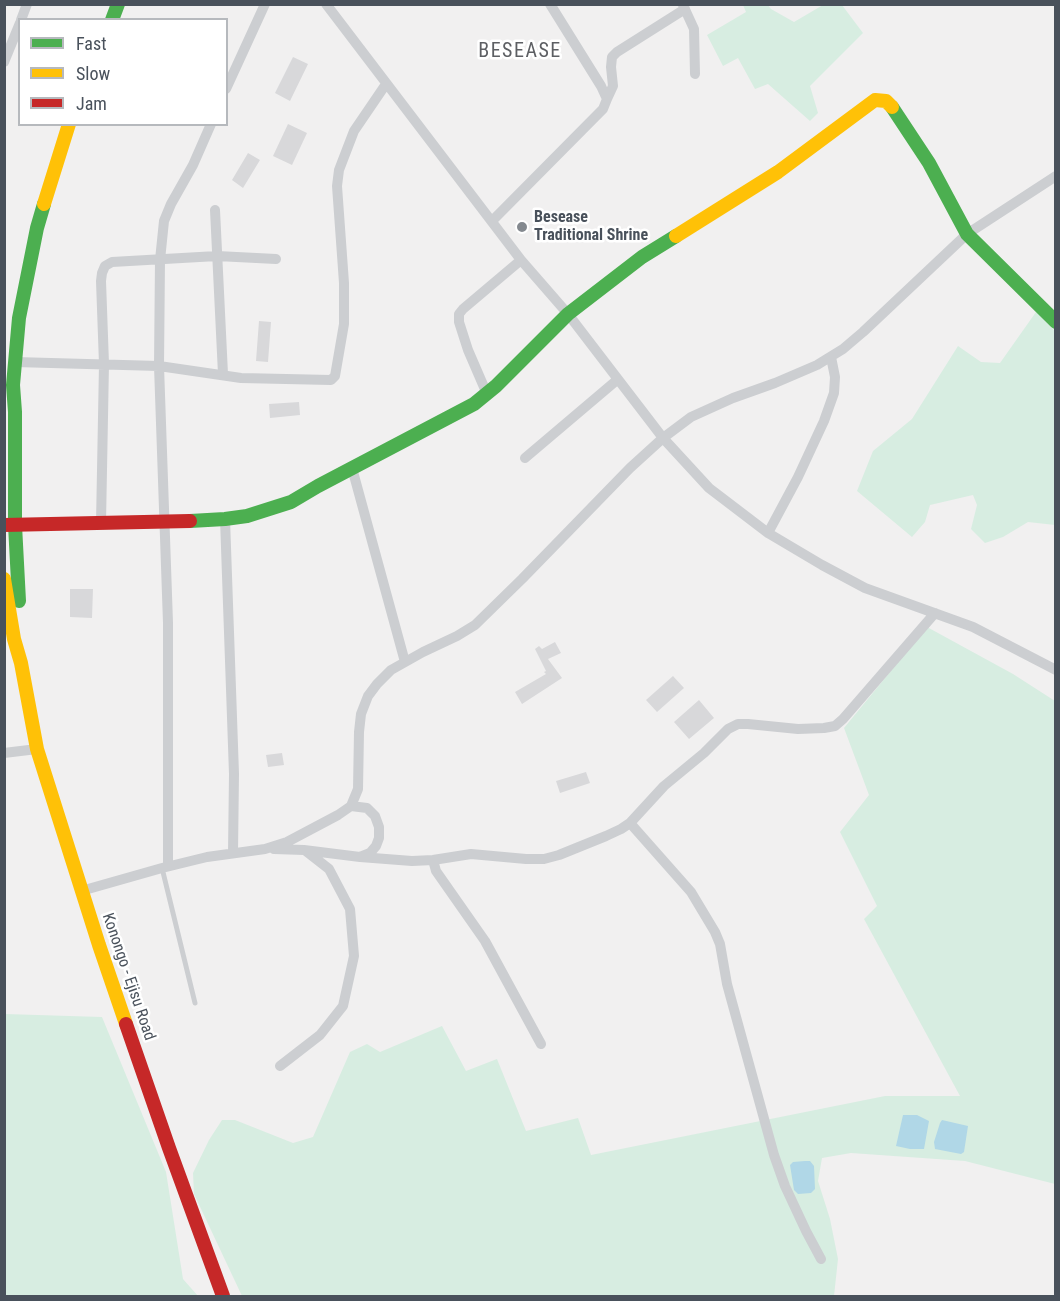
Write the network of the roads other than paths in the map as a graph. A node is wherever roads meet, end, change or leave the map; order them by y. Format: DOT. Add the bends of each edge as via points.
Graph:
graph roads {
  1 [pos="27,4"];
  2 [pos="265,4"];
  3 [pos="326,4"];
  4 [pos="550,4"];
  5 [pos="684,7"];
  6 [pos="21,18"];
  7 [pos="18,26"];
  8 [pos="4,62"];
  9 [pos="695,75"];
  10 [pos="386,84"];
  11 [pos="228,85"];
  12 [pos="607,99"];
  13 [pos="68,126"];
  14 [pos="210,126"];
  15 [pos="1056,176"];
  16 [pos="215,210"];
  17 [pos="492,221"];
  18 [pos="967,234"];
  19 [pos="217,256"];
  20 [pos="276,259"];
  21 [pos="160,260"];
  22 [pos="521,260"];
  23 [pos="568,315"];
  24 [pos="1056,322"];
  25 [pos="831,357"];
  26 [pos="15,362"];
  27 [pos="104,364"];
  28 [pos="159,366"];
  29 [pos="223,374"];
  30 [pos="617,380"];
  31 [pos="13,385"];
  32 [pos="487,394"];
  33 [pos="4,416"];
  34 [pos="663,438"];
  35 [pos="525,458"];
  36 [pos="352,468"];
  37 [pos="225,519"];
  38 [pos="166,522"];
  39 [pos="101,523"];
  40 [pos="10,525"];
  41 [pos="768,533"];
  42 [pos="4,579"];
  43 [pos="935,613"];
  44 [pos="405,662"];
  45 [pos="21,663"];
  46 [pos="1056,670"];
  47 [pos="38,749"];
  48 [pos="4,753"];
  49 [pos="351,806"];
  50 [pos="630,823"];
  51 [pos="265,849"];
  52 [pos="304,850"];
  53 [pos="233,853"];
  54 [pos="360,857"];
  55 [pos="433,860"];
  56 [pos="165,867"];
  57 [pos="81,891"];
  58 [pos="195,1003"];
  59 [pos="541,1044"];
  60 [pos="280,1066"];
  61 [pos="821,1259"];
  62 [pos="223,1296"];
  1 -- 6 [label="street"];
  2 -- 11 [label="street"];
  3 -- 10 [label="street"];
  4 -- 12 [label="street"];
  5 -- 9 [label="street" via="694,29"];
  5 -- 12 [label="street" via="612,57 613,86"];
  7 -- 8 [label="street"];
  10 -- 17 [label="street"];
  10 -- 29 [label="street" via="354,131 339,170 344,324 335,376 332,380 241,378"];
  12 -- 17 [label="street" via="603,109"];
  13 -- 26 [label="main road, Konongo - Ejisu Road" via="37,228 19,318"];
  14 -- 21 [label="street" via="164,221"];
  15 -- 18 [label="street"];
  16 -- 19 [label="street"];
  17 -- 22 [label="street"];
  18 -- 23 [label="main road" via="894,109 886,101 875,100 778,172 642,257"];
  18 -- 24 [label="main road"];
  18 -- 25 [label="street"];
  19 -- 20 [label="street"];
  19 -- 21 [label="street"];
  19 -- 29 [label="street"];
  21 -- 27 [label="street" via="112,262 105,266 101,281"];
  21 -- 28 [label="street"];
  22 -- 23 [label="street"];
  22 -- 32 [label="street" via="459,314 468,350"];
  23 -- 30 [label="street"];
  23 -- 32 [label="main road"];
  25 -- 34 [label="street" via="691,417"];
  25 -- 41 [label="street" via="834,393 824,421"];
  26 -- 27 [label="street"];
  26 -- 31 [label="main road, Konongo - Ejisu Road"];
  27 -- 28 [label="street"];
  27 -- 39 [label="street"];
  28 -- 29 [label="street"];
  28 -- 38 [label="street"];
  30 -- 34 [label="street"];
  30 -- 35 [label="street"];
  31 -- 33 [label="main road, Konongo - Ejisu Road"];
  31 -- 40 [label="main road, Konongo - Ejisu Road"];
  32 -- 36 [label="main road"];
  34 -- 41 [label="street" via="709,488"];
  34 -- 44 [label="street" via="483,618"];
  36 -- 37 [label="main road" via="291,502"];
  36 -- 44 [label="street"];
  37 -- 38 [label="main road"];
  37 -- 53 [label="street"];
  38 -- 39 [label="main road"];
  38 -- 56 [label="street" via="169,665"];
  39 -- 40 [label="main road"];
  40 -- 45 [label="main road, Konongo - Ejisu Road"];
  41 -- 43 [label="street" via="864,588"];
  42 -- 45 [label="main road, Konongo - Ejisu Road"];
  43 -- 46 [label="street" via="973,627"];
  43 -- 50 [label="street" via="834,726 798,729 738,724 664,786"];
  44 -- 49 [label="street" via="376,684 361,714 358,789"];
  45 -- 47 [label="main road, Konongo - Ejisu Road"];
  47 -- 48 [label="street"];
  47 -- 57 [label="main road, Konongo - Ejisu Road"];
  49 -- 51 [label="street" via="287,842"];
  49 -- 54 [label="street" via="367,808 379,827 376,846"];
  50 -- 55 [label="street" via="544,859 471,854"];
  50 -- 61 [label="street" via="691,892 715,932 774,1155"];
  51 -- 52 [label="street"];
  51 -- 53 [label="street"];
  52 -- 54 [label="street"];
  52 -- 60 [label="street" via="329,869 350,909 354,956 343,1006 320,1035"];
  53 -- 56 [label="street"];
  54 -- 55 [label="street"];
  55 -- 59 [label="street" via="436,871 485,941"];
  56 -- 57 [label="street"];
  56 -- 58 [label="lane"];
  57 -- 62 [label="main road, Konongo - Ejisu Road"];
}
